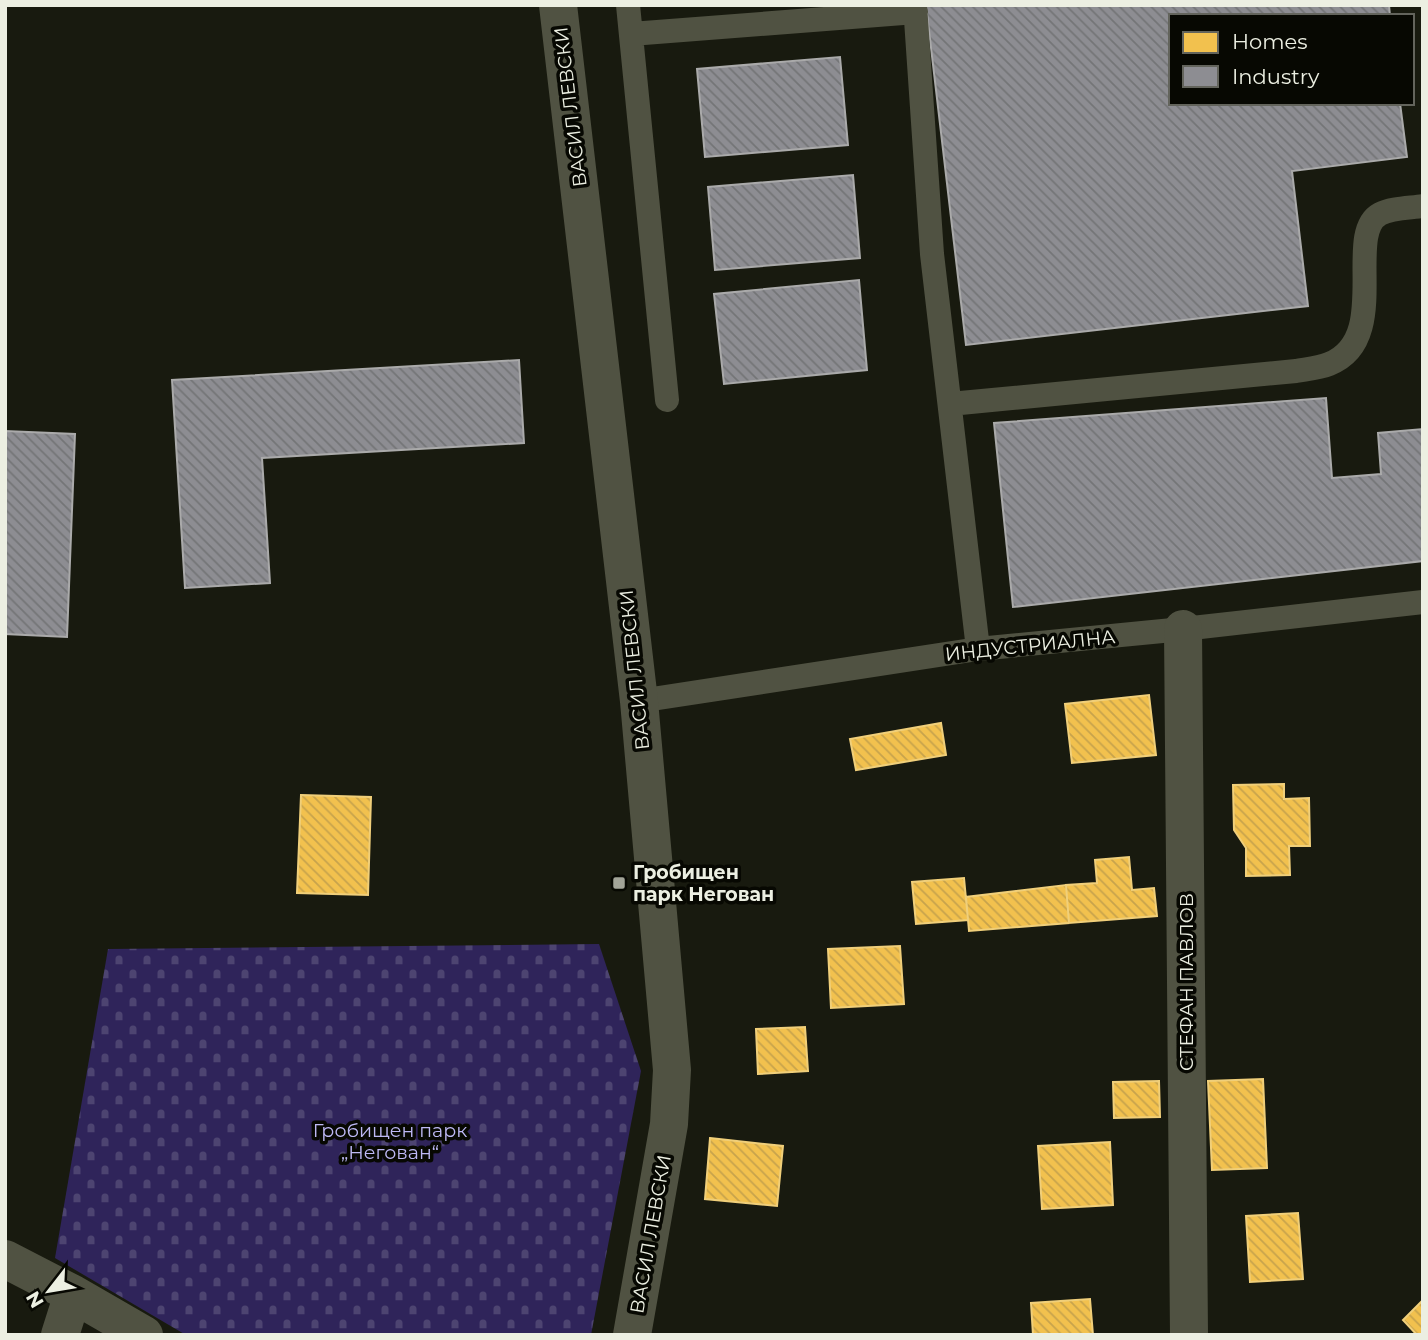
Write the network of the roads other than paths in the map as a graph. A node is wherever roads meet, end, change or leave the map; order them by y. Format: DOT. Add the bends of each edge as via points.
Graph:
graph roads {
  1 [pos="558,5"];
  2 [pos="628,5"];
  3 [pos="916,8"];
  4 [pos="631,34"];
  5 [pos="1423,206"];
  6 [pos="667,400"];
  7 [pos="950,404"];
  8 [pos="1423,602"];
  9 [pos="1182,629"];
  10 [pos="978,649"];
  11 [pos="639,701"];
  12 [pos="5,1259"];
  13 [pos="73,1294"];
  14 [pos="61,1335"];
  15 [pos="144,1335"];
  16 [pos="632,1335"];
  17 [pos="1189,1335"];
  1 -- 11 [label="street, ВАСИЛ ЛЕВСКИ"];
  2 -- 4 [label="lane"];
  3 -- 4 [label="lane"];
  3 -- 7 [label="lane" via="932,254"];
  4 -- 6 [label="lane"];
  5 -- 7 [label="lane" via="1382,212 1372,219 1367,235 1363,324 1350,351 1329,364"];
  7 -- 10 [label="lane"];
  8 -- 9 [label="lane, ИНДУСТРИАЛНА"];
  9 -- 10 [label="lane, ИНДУСТРИАЛНА"];
  9 -- 17 [label="street, СТЕФАН ПАВЛОВ"];
  10 -- 11 [label="lane, ИНДУСТРИАЛНА"];
  11 -- 16 [label="street, ВАСИЛ ЛЕВСКИ" via="672,1070 661,1179"];
  12 -- 13 [label="street"];
  13 -- 14 [label="street"];
  13 -- 15 [label="street"];
}
